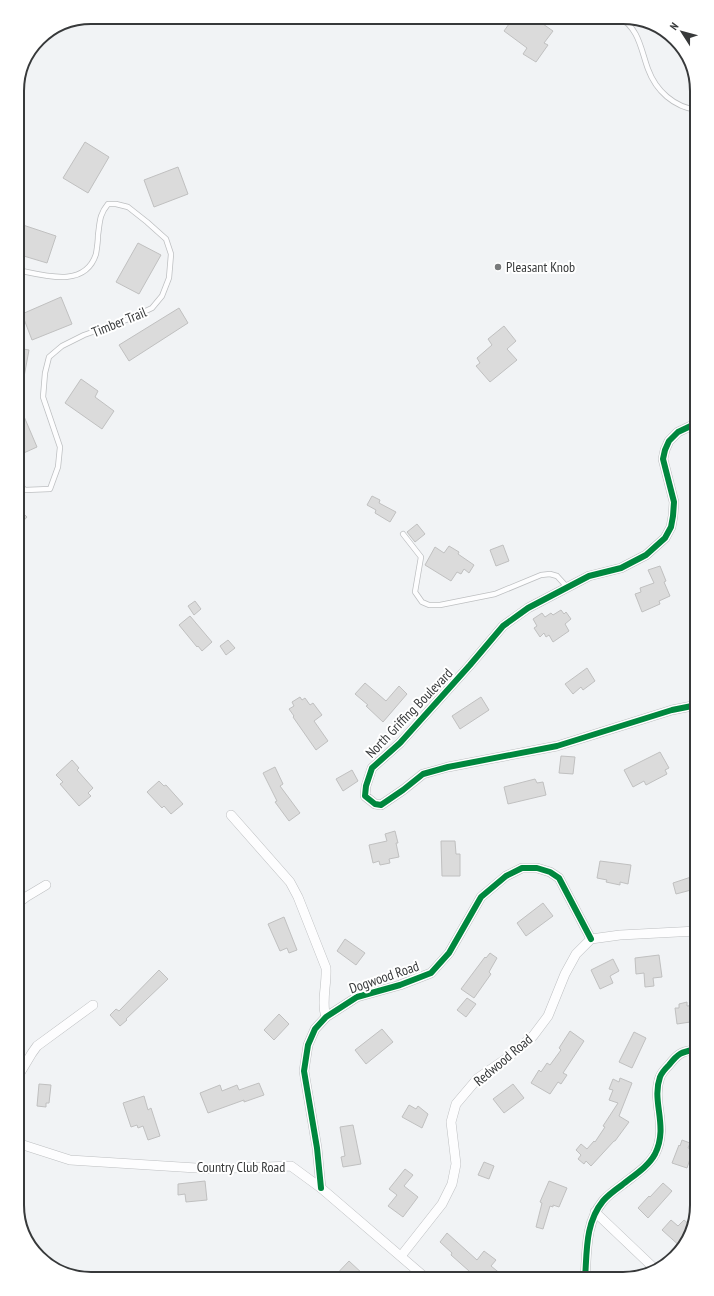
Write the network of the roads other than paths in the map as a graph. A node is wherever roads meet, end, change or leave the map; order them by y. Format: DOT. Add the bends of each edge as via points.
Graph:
graph roads {
  1 [pos="627,24"];
  2 [pos="690,108"];
  3 [pos="24,271"];
  4 [pos="690,426"];
  5 [pos="24,489"];
  6 [pos="403,534"];
  7 [pos="567,587"];
  8 [pos="690,706"];
  9 [pos="231,815"];
  10 [pos="46,885"];
  11 [pos="24,899"];
  12 [pos="690,931"];
  13 [pos="591,939"];
  14 [pos="93,1005"];
  15 [pos="326,1017"];
  16 [pos="690,1050"];
  17 [pos="24,1066"];
  18 [pos="24,1145"];
  19 [pos="321,1188"];
  20 [pos="595,1212"];
  21 [pos="401,1256"];
  22 [pos="652,1266"];
  23 [pos="419,1272"];
  24 [pos="585,1272"];
  1 -- 2 [label="lane" via="636,34 648,70 660,91 679,106"];
  3 -- 5 [label="lane, Timber Trail" via="53,277 71,277 83,272 96,254 102,212 108,204 128,207 147,222 166,239 171,254 169,278 162,296 152,308 84,335 62,346 49,357 43,397 60,447 58,467 50,489"];
  4 -- 7 [label="street, North Griffing Boulevard" via="678,432 669,441 665,450 664,459 674,502 671,527 665,538 646,555 621,568 589,576"];
  6 -- 7 [label="lane" via="421,557 415,592 422,602 429,605 495,594 542,575 556,576"];
  7 -- 8 [label="street, North Griffing Boulevard" via="528,608 503,626 400,743 372,768 365,796 375,804 381,805 423,774 557,746"];
  9 -- 15 [label="street" via="290,882 298,897 326,968 323,1009"];
  10 -- 11 [label="street"];
  12 -- 13 [label="street"];
  13 -- 15 [label="street, Dogwood Road" via="559,878 537,868 522,868 506,876 481,897 449,953 431,973 357,997"];
  13 -- 21 [label="street, Redwood Road" via="576,954 548,1016 533,1036 478,1078 456,1104 451,1122 456,1164 452,1184 442,1204"];
  14 -- 17 [label="street" via="37,1046"];
  15 -- 19 [label="street, Dogwood Road" via="308,1045 304,1071"];
  16 -- 20 [label="street" via="682,1052 660,1075 657,1092 661,1117 660,1139 654,1155 642,1170 604,1200"];
  18 -- 19 [label="street, Country Club Road" via="70,1160 212,1169 291,1166"];
  19 -- 21 [label="street, Country Club Road"];
  20 -- 22 [label="street"];
  20 -- 24 [label="street" via="589,1230"];
  21 -- 23 [label="street, Country Club Road"];
}
